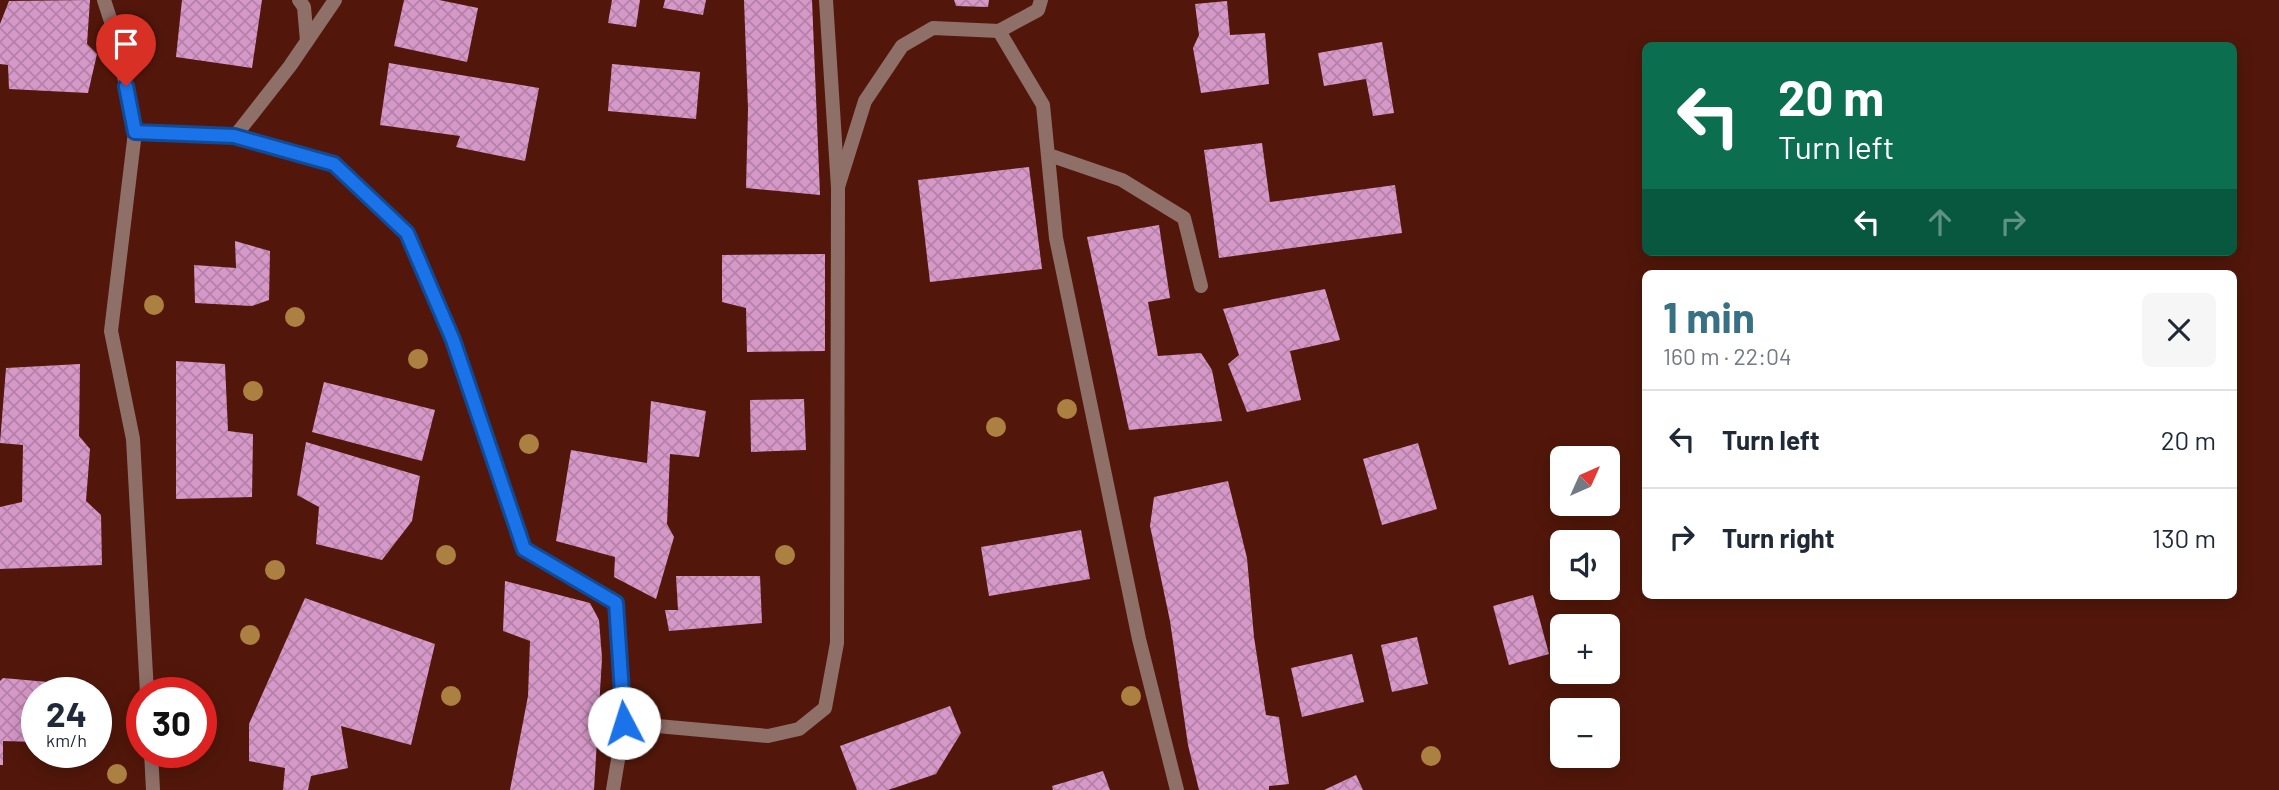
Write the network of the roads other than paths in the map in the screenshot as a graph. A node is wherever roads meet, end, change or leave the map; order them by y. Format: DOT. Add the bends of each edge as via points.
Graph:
graph roads {
  1 [pos="104,0"];
  2 [pos="299,0"];
  3 [pos="334,0"];
  4 [pos="826,0"];
  5 [pos="1041,0"];
  6 [pos="999,31"];
  7 [pos="307,41"];
  8 [pos="135,132"];
  9 [pos="234,136"];
  10 [pos="1049,155"];
  11 [pos="838,188"];
  12 [pos="1201,286"];
  13 [pos="146,677"];
  14 [pos="624,723"];
  15 [pos="152,768"];
  16 [pos="153,790"];
  17 [pos="614,790"];
  18 [pos="1177,790"];
  1 -- 8 [label="street" via="117,40"];
  2 -- 7 [label="street" via="304,7"];
  3 -- 7 [label="street"];
  4 -- 11 [label="street"];
  5 -- 6 [label="street" via="1038,10"];
  6 -- 10 [label="street" via="1044,105"];
  6 -- 11 [label="street" via="933,28 902,46 865,102"];
  7 -- 9 [label="street"];
  8 -- 9 [label="street"];
  8 -- 13 [label="street" via="111,331 133,439"];
  9 -- 14 [label="street" via="334,164 407,233 453,340 524,549 616,603"];
  10 -- 12 [label="street" via="1122,180 1184,218"];
  10 -- 18 [label="street" via="1056,238 1139,639"];
  11 -- 14 [label="street" via="837,643 825,708 799,729 768,736"];
  14 -- 17 [label="street"];
  15 -- 16 [label="street"];
}
